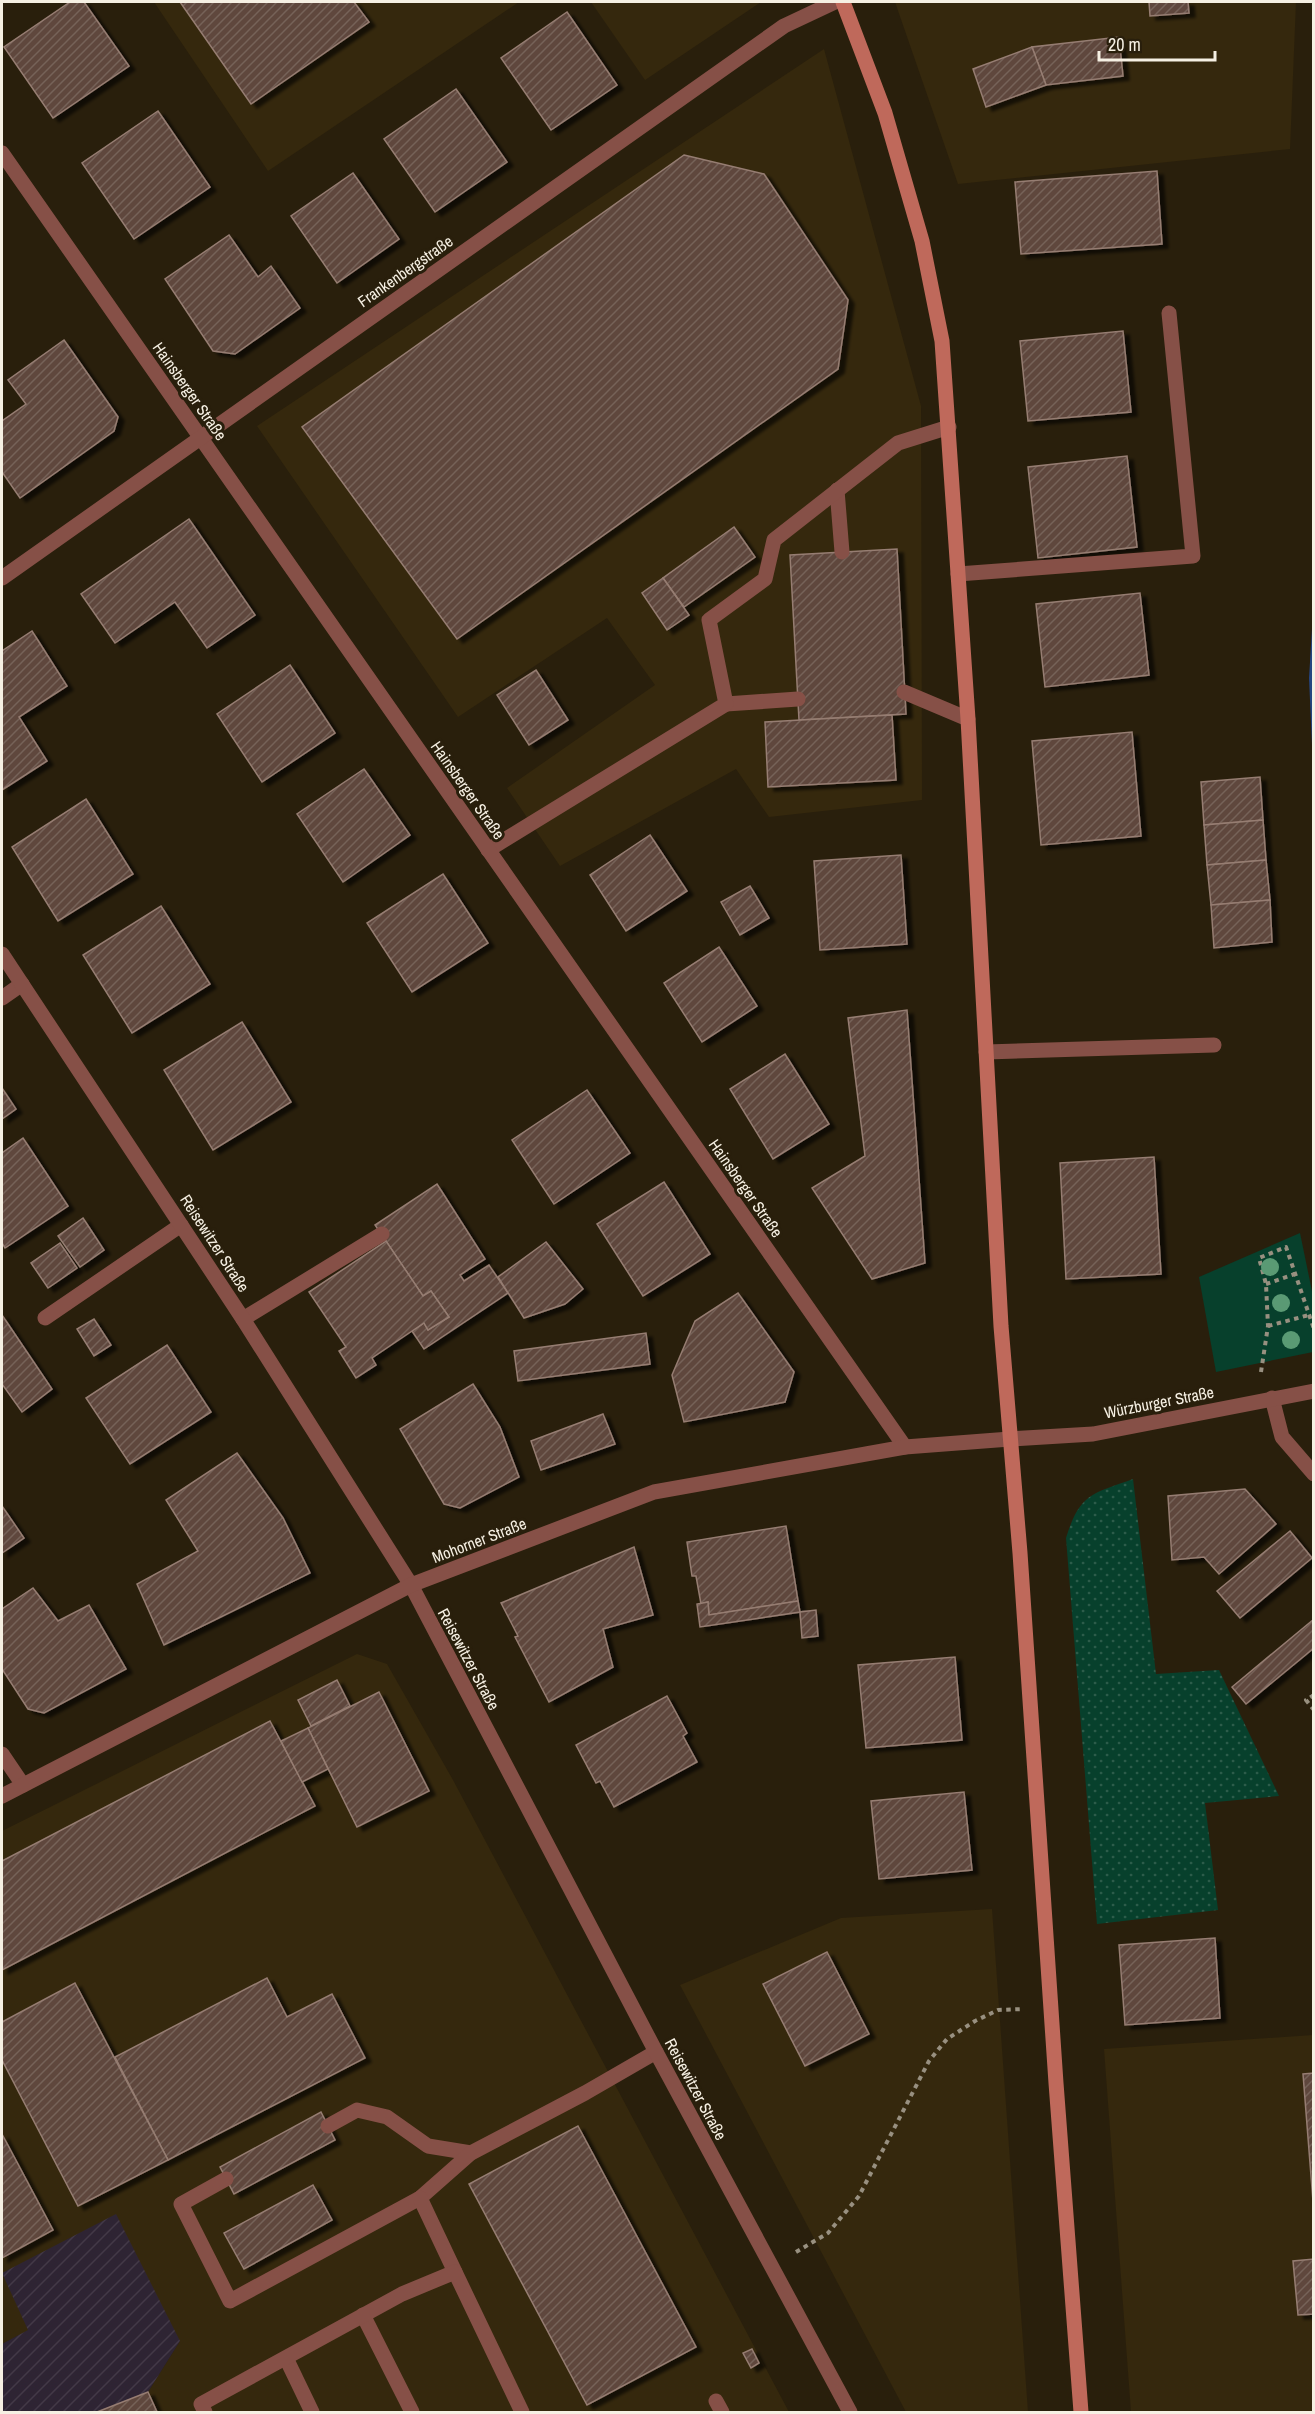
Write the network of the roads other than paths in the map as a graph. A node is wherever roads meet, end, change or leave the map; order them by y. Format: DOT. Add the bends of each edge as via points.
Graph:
graph roads {
  1 [pos="835,2"];
  2 [pos="843,2"];
  3 [pos="2,153"];
  4 [pos="1169,313"];
  5 [pos="949,427"];
  6 [pos="200,438"];
  7 [pos="837,490"];
  8 [pos="842,552"];
  9 [pos="958,574"];
  10 [pos="2,578"];
  11 [pos="904,692"];
  12 [pos="798,699"];
  13 [pos="726,704"];
  14 [pos="968,719"];
  15 [pos="488,850"];
  16 [pos="2,954"];
  17 [pos="22,984"];
  18 [pos="2,998"];
  19 [pos="1214,1045"];
  20 [pos="986,1052"];
  21 [pos="181,1225"];
  22 [pos="382,1234"];
  23 [pos="45,1318"];
  24 [pos="243,1319"];
  25 [pos="1314,1391"];
  26 [pos="1272,1398"];
  27 [pos="1010,1439"];
  28 [pos="905,1447"];
  29 [pos="1314,1474"];
  30 [pos="411,1585"];
  31 [pos="2,1754"];
  32 [pos="23,1785"];
  33 [pos="2,1796"];
  34 [pos="656,2052"];
  35 [pos="328,2126"];
  36 [pos="471,2153"];
  37 [pos="226,2179"];
  38 [pos="420,2198"];
  39 [pos="455,2272"];
  40 [pos="363,2315"];
  41 [pos="286,2358"];
  42 [pos="205,2412"];
  43 [pos="312,2412"];
  44 [pos="412,2412"];
  45 [pos="522,2412"];
  46 [pos="850,2412"];
  47 [pos="1081,2412"];
  1 -- 6 [label="street, Frankenbergstraße" via="784,26"];
  2 -- 5 [label="main road" via="885,113 922,241 942,341"];
  3 -- 6 [label="street, Hainsberger Straße"];
  4 -- 9 [label="street" via="1193,556"];
  5 -- 7 [label="street" via="898,443"];
  5 -- 9 [label="main road"];
  6 -- 10 [label="street, Frankenbergstraße"];
  6 -- 15 [label="street, Hainsberger Straße"];
  7 -- 8 [label="street"];
  7 -- 13 [label="street" via="774,540 765,579 709,620"];
  9 -- 14 [label="main road"];
  11 -- 14 [label="street"];
  12 -- 13 [label="street"];
  13 -- 15 [label="street"];
  14 -- 20 [label="main road"];
  15 -- 28 [label="street, Hainsberger Straße"];
  16 -- 17 [label="street, Reisewitzer Straße"];
  17 -- 18 [label="street"];
  17 -- 21 [label="street, Reisewitzer Straße"];
  19 -- 20 [label="street"];
  20 -- 27 [label="main road"];
  21 -- 23 [label="street"];
  21 -- 24 [label="street, Reisewitzer Straße"];
  22 -- 24 [label="street"];
  24 -- 30 [label="street, Reisewitzer Straße"];
  25 -- 26 [label="street, Würzburger Straße"];
  26 -- 27 [label="street, Würzburger Straße" via="1093,1434"];
  26 -- 29 [label="street" via="1282,1437"];
  27 -- 28 [label="street, Mohorner Straße"];
  27 -- 47 [label="main road"];
  28 -- 30 [label="street, Mohorner Straße" via="654,1492"];
  30 -- 32 [label="street, Mohorner Straße"];
  30 -- 34 [label="street, Reisewitzer Straße"];
  31 -- 32 [label="street"];
  32 -- 33 [label="street, Mohorner Straße"];
  34 -- 36 [label="street"];
  34 -- 46 [label="street, Reisewitzer Straße"];
  35 -- 36 [label="street" via="357,2110 387,2117 428,2146"];
  36 -- 38 [label="street"];
  37 -- 38 [label="street" via="181,2204 230,2301"];
  38 -- 39 [label="street"];
  39 -- 40 [label="street"];
  39 -- 45 [label="street"];
  40 -- 41 [label="street"];
  40 -- 44 [label="street"];
  41 -- 42 [label="street" via="201,2404"];
  41 -- 43 [label="street"];
}
